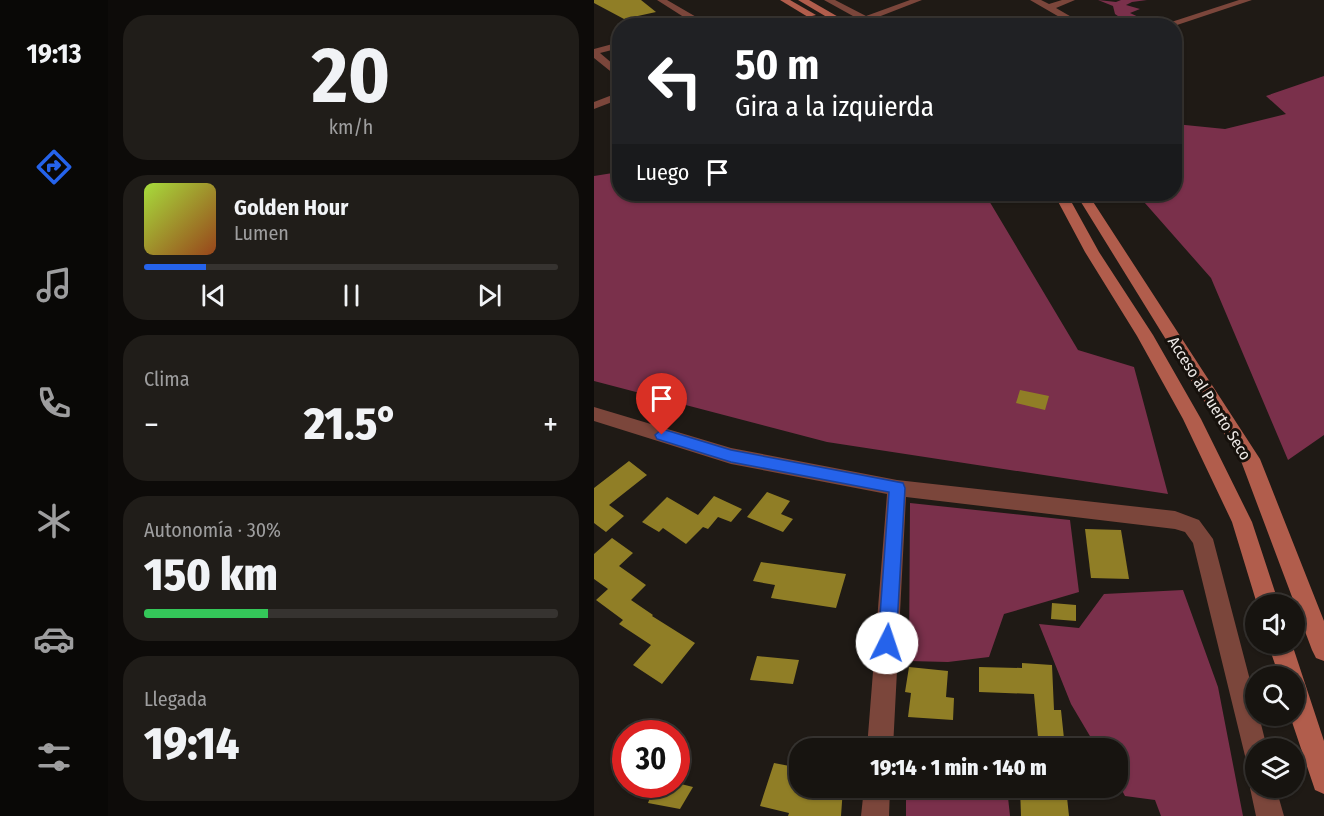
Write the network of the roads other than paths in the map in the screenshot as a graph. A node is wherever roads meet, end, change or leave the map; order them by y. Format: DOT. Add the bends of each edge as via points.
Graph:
graph roads {
  1 [pos="661,0"];
  2 [pos="784,0"];
  3 [pos="802,0"];
  4 [pos="828,0"];
  5 [pos="918,0"];
  6 [pos="1034,0"];
  7 [pos="1071,0"];
  8 [pos="1248,0"];
  9 [pos="1050,7"];
  10 [pos="692,18"];
  11 [pos="816,18"];
  12 [pos="835,18"];
  13 [pos="866,18"];
  14 [pos="1069,18"];
  15 [pos="1182,20"];
  16 [pos="612,47"];
  17 [pos="594,52"];
  18 [pos="612,69"];
  19 [pos="612,98"];
  20 [pos="594,106"];
  21 [pos="1064,201"];
  22 [pos="1086,201"];
  23 [pos="594,414"];
  24 [pos="897,488"];
  25 [pos="1265,594"];
  26 [pos="1324,650"];
  27 [pos="1305,722"];
  28 [pos="881,738"];
  29 [pos="1252,738"];
  30 [pos="1324,781"];
  31 [pos="876,798"];
  32 [pos="1266,798"];
  33 [pos="875,816"];
  34 [pos="1270,816"];
  1 -- 10 [label="street"];
  2 -- 11 [label="main road"];
  3 -- 12 [label="main road"];
  4 -- 13 [label="street"];
  5 -- 13 [label="street"];
  6 -- 9 [label="street"];
  7 -- 9 [label="street"];
  8 -- 15 [label="street"];
  9 -- 14 [label="street"];
  16 -- 17 [label="street"];
  17 -- 18 [label="street"];
  19 -- 20 [label="street"];
  21 -- 25 [label="main road, Acceso al Puerto Seco" via="1192,419 1242,522"];
  22 -- 26 [label="main road, Acceso al Puerto Seco" via="1250,459"];
  23 -- 24 [label="street" via="731,456"];
  24 -- 28 [label="street"];
  24 -- 29 [label="street" via="1174,520 1192,526 1203,539"];
  27 -- 30 [label="main road"];
  31 -- 33 [label="street"];
  32 -- 34 [label="street"];
}
